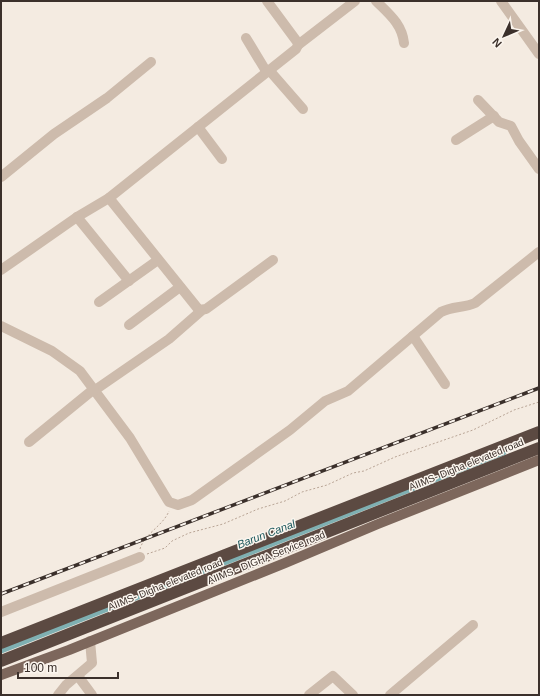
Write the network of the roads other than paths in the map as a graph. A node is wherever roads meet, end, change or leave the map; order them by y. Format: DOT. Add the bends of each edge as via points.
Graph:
graph roads {
  1 [pos="268,1"];
  2 [pos="355,1"];
  3 [pos="376,1"];
  4 [pos="502,1"];
  5 [pos="246,38"];
  6 [pos="404,43"];
  7 [pos="298,45"];
  8 [pos="539,54"];
  9 [pos="151,62"];
  10 [pos="268,70"];
  11 [pos="478,100"];
  12 [pos="302,109"];
  13 [pos="494,116"];
  14 [pos="198,126"];
  15 [pos="456,140"];
  16 [pos="222,159"];
  17 [pos="539,169"];
  18 [pos="1,177"];
  19 [pos="109,198"];
  20 [pos="77,217"];
  21 [pos="539,252"];
  22 [pos="158,260"];
  23 [pos="273,260"];
  24 [pos="1,270"];
  25 [pos="129,281"];
  26 [pos="180,287"];
  27 [pos="99,302"];
  28 [pos="202,311"];
  29 [pos="1,326"];
  30 [pos="129,326"];
  31 [pos="412,336"];
  32 [pos="445,384"];
  33 [pos="94,389"];
  34 [pos="539,432"];
  35 [pos="29,442"];
  36 [pos="539,448"];
  37 [pos="539,460"];
  38 [pos="140,557"];
  39 [pos="1,612"];
  40 [pos="473,625"];
  41 [pos="90,641"];
  42 [pos="1,643"];
  43 [pos="1,661"];
  44 [pos="1,675"];
  45 [pos="78,676"];
  46 [pos="58,695"];
  47 [pos="92,695"];
  48 [pos="309,695"];
  49 [pos="353,695"];
  50 [pos="390,695"];
  1 -- 7 [label="street"];
  2 -- 7 [label="street"];
  3 -- 6 [label="street" via="397,23"];
  4 -- 8 [label="street"];
  5 -- 10 [label="street"];
  7 -- 10 [label="street"];
  9 -- 18 [label="street"];
  10 -- 12 [label="street"];
  10 -- 14 [label="street"];
  11 -- 13 [label="street"];
  13 -- 15 [label="street"];
  13 -- 17 [label="street" via="501,123 511,126"];
  14 -- 16 [label="street"];
  14 -- 19 [label="street"];
  19 -- 20 [label="street"];
  19 -- 22 [label="street"];
  20 -- 24 [label="street"];
  20 -- 25 [label="street"];
  21 -- 31 [label="street" via="476,303 446,309"];
  22 -- 25 [label="street"];
  22 -- 26 [label="street"];
  23 -- 28 [label="street"];
  25 -- 27 [label="street"];
  26 -- 28 [label="street"];
  26 -- 30 [label="street"];
  28 -- 33 [label="street" via="169,339"];
  29 -- 33 [label="street" via="52,351 80,371"];
  31 -- 32 [label="street"];
  31 -- 33 [label="street" via="348,391 324,401 290,430 192,500 178,505 169,502 130,438"];
  33 -- 35 [label="street"];
  34 -- 42 [label="highway, AIIMS- Digha elevated road"];
  36 -- 43 [label="highway, AIIMS- Digha elevated road"];
  37 -- 41 [label="main road, AIIMS - DIGHA Service road"];
  38 -- 39 [label="street"];
  40 -- 50 [label="street"];
  41 -- 44 [label="main road, AIIMS - DIGHA Service road"];
  41 -- 45 [label="street" via="92,663"];
  45 -- 46 [label="street"];
  45 -- 47 [label="street"];
  48 -- 49 [label="street" via="333,676"];
}
